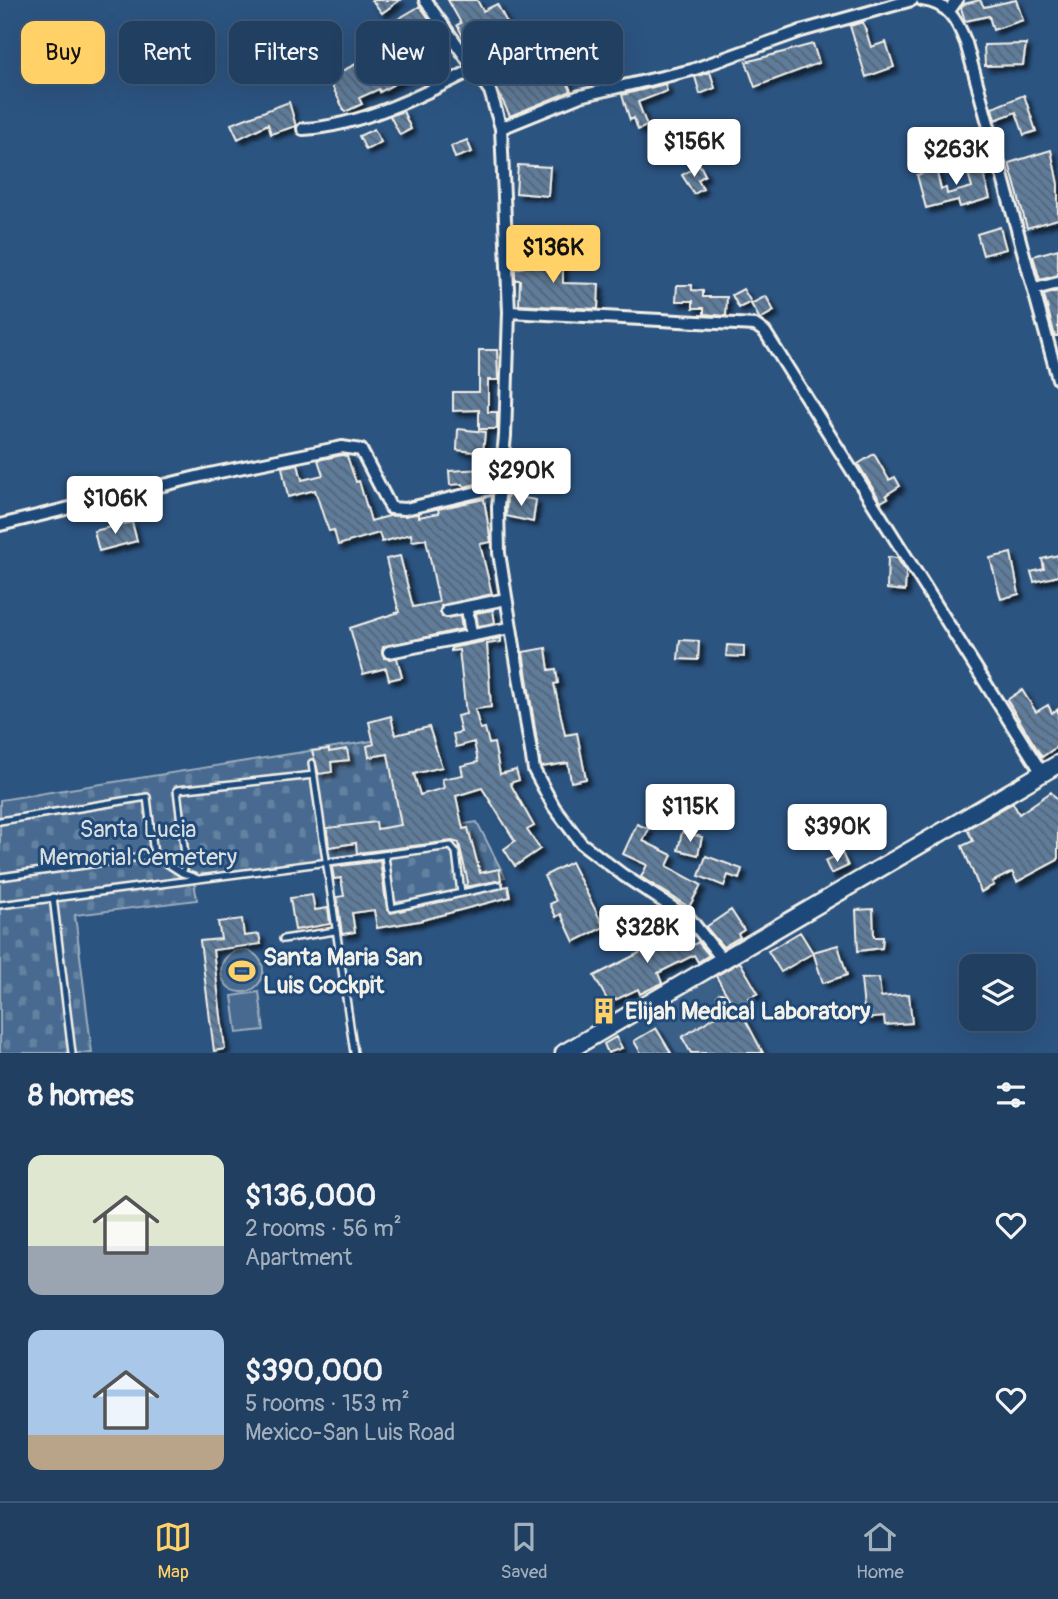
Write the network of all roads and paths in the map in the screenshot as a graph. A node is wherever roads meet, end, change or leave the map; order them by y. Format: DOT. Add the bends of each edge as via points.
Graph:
graph roads {
  1 [pos="425,0"];
  2 [pos="912,0"];
  3 [pos="922,0"];
  4 [pos="957,0"];
  5 [pos="949,11"];
  6 [pos="463,54"];
  7 [pos="463,74"];
  8 [pos="485,84"];
  9 [pos="501,128"];
  10 [pos="303,129"];
  11 [pos="1058,283"];
  12 [pos="1035,289"];
  13 [pos="509,312"];
  14 [pos="1058,379"];
  15 [pos="499,487"];
  16 [pos="0,525"];
  17 [pos="506,599"];
  18 [pos="467,608"];
  19 [pos="447,611"];
  20 [pos="509,628"];
  21 [pos="471,634"];
  22 [pos="389,652"];
  23 [pos="312,763"];
  24 [pos="1058,764"];
  25 [pos="1042,773"];
  26 [pos="314,775"];
  27 [pos="0,821"];
  28 [pos="154,855"];
  29 [pos="385,856"];
  30 [pos="325,864"];
  31 [pos="182,873"];
  32 [pos="0,877"];
  33 [pos="199,879"];
  34 [pos="499,885"];
  35 [pos="461,893"];
  36 [pos="53,897"];
  37 [pos="0,905"];
  38 [pos="335,931"];
  39 [pos="283,939"];
  40 [pos="722,959"];
  41 [pos="721,997"];
  42 [pos="729,1009"];
  43 [pos="72,1053"];
  44 [pos="355,1053"];
  45 [pos="564,1053"];
  1 -- 6 [label="street"];
  2 -- 9 [label="street" via="801,31 692,70 580,96"];
  3 -- 5 [label="street"];
  4 -- 5 [label="street"];
  5 -- 12 [label="street" via="966,43"];
  7 -- 10 [label="street" via="368,114 332,126"];
  8 -- 9 [label="street"];
  9 -- 13 [label="street"];
  11 -- 12 [label="street"];
  12 -- 14 [label="street"];
  13 -- 15 [label="street"];
  13 -- 25 [label="street" via="755,325 765,332"];
  15 -- 16 [label="street" via="405,509 391,508 361,450 342,447"];
  15 -- 17 [label="street" via="499,553"];
  17 -- 18 [label="street"];
  17 -- 20 [label="street"];
  18 -- 19 [label="street"];
  18 -- 21 [label="street"];
  20 -- 21 [label="street"];
  20 -- 40 [label="street" via="534,771 554,807 597,856 690,919"];
  21 -- 22 [label="street"];
  23 -- 26 [label="lane"];
  24 -- 25 [label="main road"];
  25 -- 40 [label="main road"];
  26 -- 30 [label="lane"];
  26 -- 31 [label="lane" via="177,790 187,863"];
  27 -- 28 [label="lane" via="147,797"];
  28 -- 31 [label="lane"];
  28 -- 32 [label="lane"];
  29 -- 30 [label="lane"];
  29 -- 35 [label="lane" via="454,848"];
  29 -- 35 [label="lane" via="393,908"];
  30 -- 33 [label="lane"];
  30 -- 38 [label="lane"];
  31 -- 33 [label="lane"];
  33 -- 36 [label="lane"];
  34 -- 35 [label="lane"];
  36 -- 37 [label="lane"];
  36 -- 43 [label="lane"];
  38 -- 39 [label="lane"];
  38 -- 44 [label="lane"];
  40 -- 45 [label="main road"];
  41 -- 42 [label="lane"];
}
